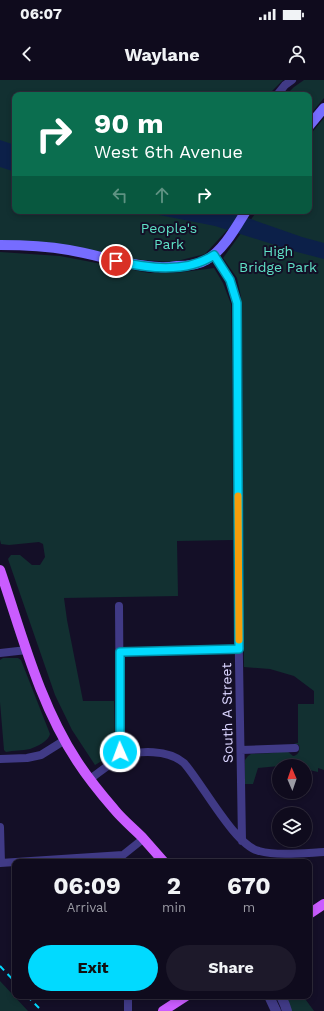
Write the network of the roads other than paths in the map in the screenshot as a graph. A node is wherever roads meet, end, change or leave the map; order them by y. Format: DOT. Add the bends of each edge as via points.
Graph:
graph roads {
  1 [pos="292,80"];
  2 [pos="280,92"];
  3 [pos="324,108"];
  4 [pos="312,122"];
  5 [pos="244,214"];
  6 [pos="0,245"];
  7 [pos="214,255"];
  8 [pos="0,570"];
  9 [pos="119,606"];
  10 [pos="239,649"];
  11 [pos="27,650"];
  12 [pos="0,652"];
  13 [pos="120,652"];
  14 [pos="65,740"];
  15 [pos="295,748"];
  16 [pos="241,750"];
  17 [pos="122,757"];
  18 [pos="0,759"];
  19 [pos="90,779"];
  20 [pos="0,827"];
  21 [pos="144,839"];
  22 [pos="242,841"];
  23 [pos="324,852"];
  24 [pos="124,859"];
  25 [pos="161,859"];
  26 [pos="0,863"];
  27 [pos="12,863"];
  28 [pos="324,904"];
  29 [pos="312,912"];
  30 [pos="128,999"];
  31 [pos="181,999"];
  32 [pos="270,999"];
  33 [pos="282,999"];
  34 [pos="128,1011"];
  35 [pos="163,1011"];
  36 [pos="276,1011"];
  37 [pos="287,1011"];
  1 -- 2 [label="street"];
  3 -- 4 [label="main road"];
  5 -- 7 [label="main road"];
  6 -- 7 [label="main road" via="56,248 130,264 160,267 194,264"];
  7 -- 10 [label="street, South A Street" via="230,280 237,303"];
  8 -- 11 [label="main road"];
  9 -- 13 [label="street"];
  10 -- 13 [label="street"];
  10 -- 16 [label="street, South A Street"];
  11 -- 12 [label="street"];
  11 -- 14 [label="main road" via="48,707"];
  13 -- 17 [label="street"];
  14 -- 18 [label="street" via="41,755"];
  14 -- 19 [label="main road"];
  15 -- 16 [label="street"];
  16 -- 22 [label="street, South A Street"];
  17 -- 19 [label="street"];
  17 -- 22 [label="street" via="153,752 180,760"];
  19 -- 21 [label="main road" via="114,810"];
  20 -- 26 [label="street"];
  21 -- 24 [label="street"];
  21 -- 25 [label="main road"];
  22 -- 23 [label="street" via="257,851"];
  26 -- 27 [label="street"];
  28 -- 29 [label="main road"];
  30 -- 34 [label="street"];
  31 -- 35 [label="main road"];
  32 -- 36 [label="street"];
  33 -- 37 [label="street"];
}
